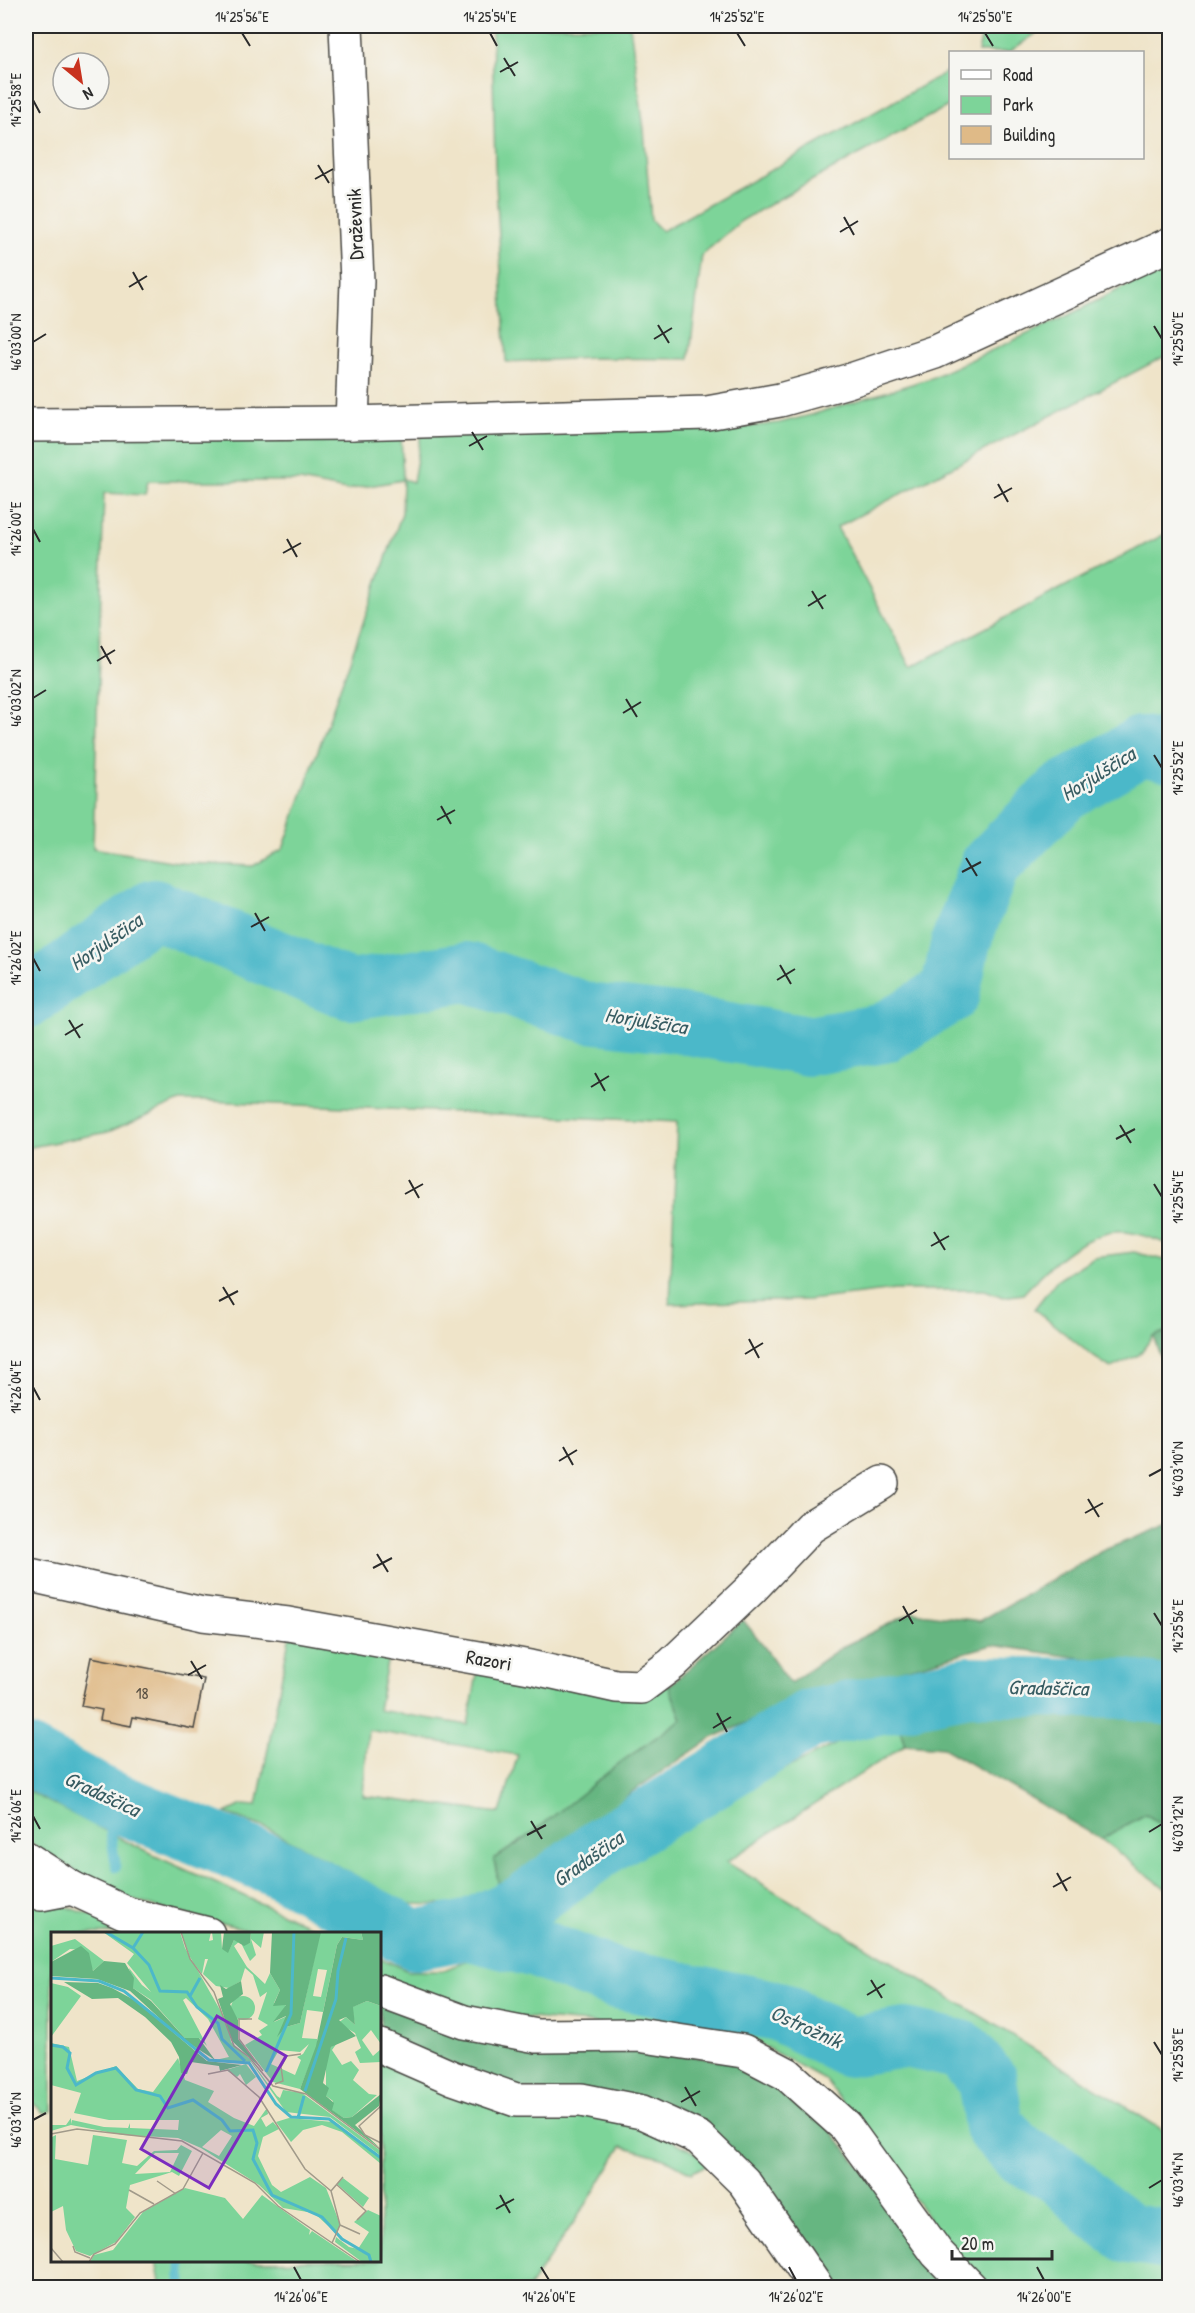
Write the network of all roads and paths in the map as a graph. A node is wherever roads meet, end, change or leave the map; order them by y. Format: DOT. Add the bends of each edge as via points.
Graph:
graph roads {
  1 [pos="346,26"];
  2 [pos="1170,244"];
  3 [pos="352,423"];
  4 [pos="26,425"];
  5 [pos="882,1483"];
  6 [pos="26,1574"];
  7 [pos="26,1858"];
  8 [pos="26,1887"];
  9 [pos="72,1888"];
  10 [pos="189,1931"];
  11 [pos="381,1991"];
  12 [pos="381,2046"];
  13 [pos="817,2288"];
  14 [pos="971,2288"];
  1 -- 3 [label="street, Draževnik" via="357,280"];
  2 -- 3 [label="street" via="935,352 780,400 706,413"];
  3 -- 4 [label="street"];
  5 -- 6 [label="street, Razori" via="810,1527 672,1664 640,1687 616,1686 288,1624 203,1614"];
  7 -- 9 [label="street"];
  8 -- 9 [label="street" via="41,1894"];
  9 -- 10 [label="street" via="128,1914"];
  11 -- 14 [label="street" via="464,2022 537,2036 638,2035 743,2050 787,2074 845,2126 937,2253"];
  12 -- 13 [label="street" via="516,2100 581,2100 642,2112 699,2138 744,2182"];
}
